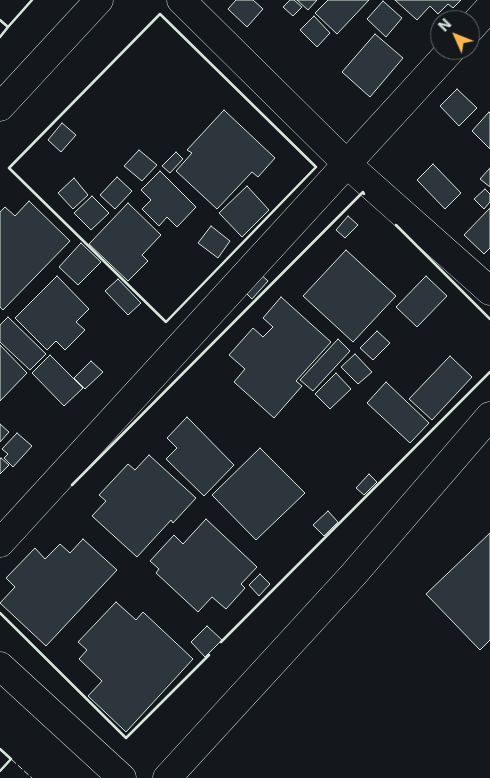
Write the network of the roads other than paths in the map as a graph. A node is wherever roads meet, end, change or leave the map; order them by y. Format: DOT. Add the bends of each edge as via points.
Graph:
graph roads {
  1 [pos="99,0"];
  2 [pos="181,0"];
  3 [pos="490,7"];
  4 [pos="480,18"];
  5 [pos="442,60"];
  6 [pos="0,107"];
  7 [pos="347,164"];
  8 [pos="490,291"];
  9 [pos="490,416"];
  10 [pos="0,543"];
  11 [pos="0,666"];
  12 [pos="122,778"];
  13 [pos="167,778"];
  1 -- 6 [label="street"];
  2 -- 7 [label="street"];
  3 -- 4 [label="street"];
  5 -- 7 [label="street"];
  7 -- 8 [label="street"];
  7 -- 10 [label="street"];
  9 -- 13 [label="street" via="353,575"];
  11 -- 12 [label="street"];
}
